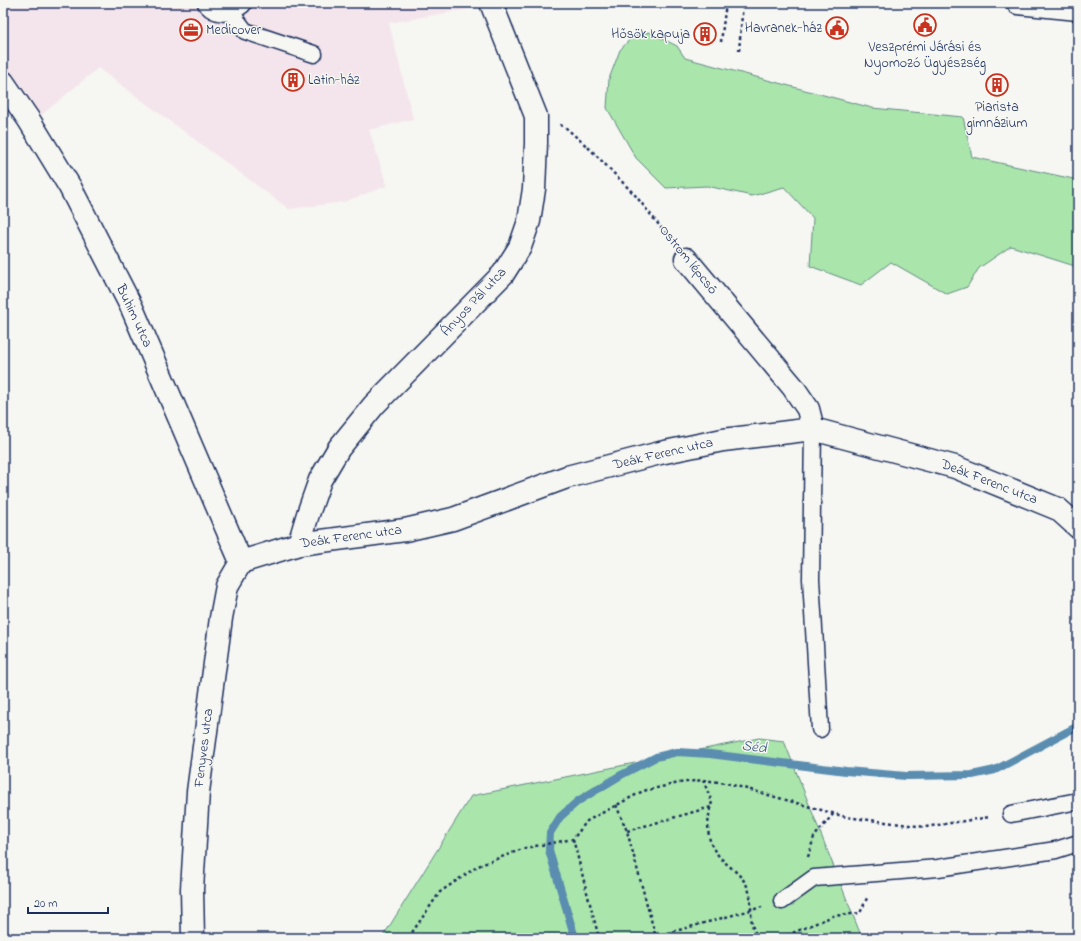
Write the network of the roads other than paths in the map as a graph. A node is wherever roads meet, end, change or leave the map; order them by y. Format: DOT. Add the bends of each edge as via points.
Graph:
graph roads {
  1 [pos="490,3"];
  2 [pos="1018,3"];
  3 [pos="226,5"];
  4 [pos="1078,9"];
  5 [pos="314,54"];
  6 [pos="3,82"];
  7 [pos="686,259"];
  8 [pos="813,429"];
  9 [pos="1078,527"];
  10 [pos="299,544"];
  11 [pos="241,562"];
  12 [pos="820,729"];
  13 [pos="1078,801"];
  14 [pos="1011,814"];
  15 [pos="1078,843"];
  16 [pos="782,901"];
  17 [pos="193,938"];
  1 -- 10 [label="street, Ányos Pál utca" via="536,116 534,188 529,221 520,247 503,274 374,405 339,448 320,480"];
  2 -- 4 [label="street"];
  3 -- 5 [label="lane" via="245,31"];
  6 -- 11 [label="street, Buhim utca" via="70,187 132,308"];
  7 -- 8 [label="street, Ostrom lépcső" via="794,387 808,409"];
  8 -- 9 [label="street, Deák Ferenc utca" via="955,466 1058,510"];
  8 -- 10 [label="street, Deák Ferenc utca" via="724,440 660,453 567,477 453,519 406,530"];
  8 -- 12 [label="lane" via="811,579"];
  10 -- 11 [label="street, Deák Ferenc utca"];
  11 -- 17 [label="street, Fenyves utca" via="227,586 221,618 198,792 192,889"];
  13 -- 14 [label="lane"];
  15 -- 16 [label="lane" via="1056,850 938,868 814,878"];
}
